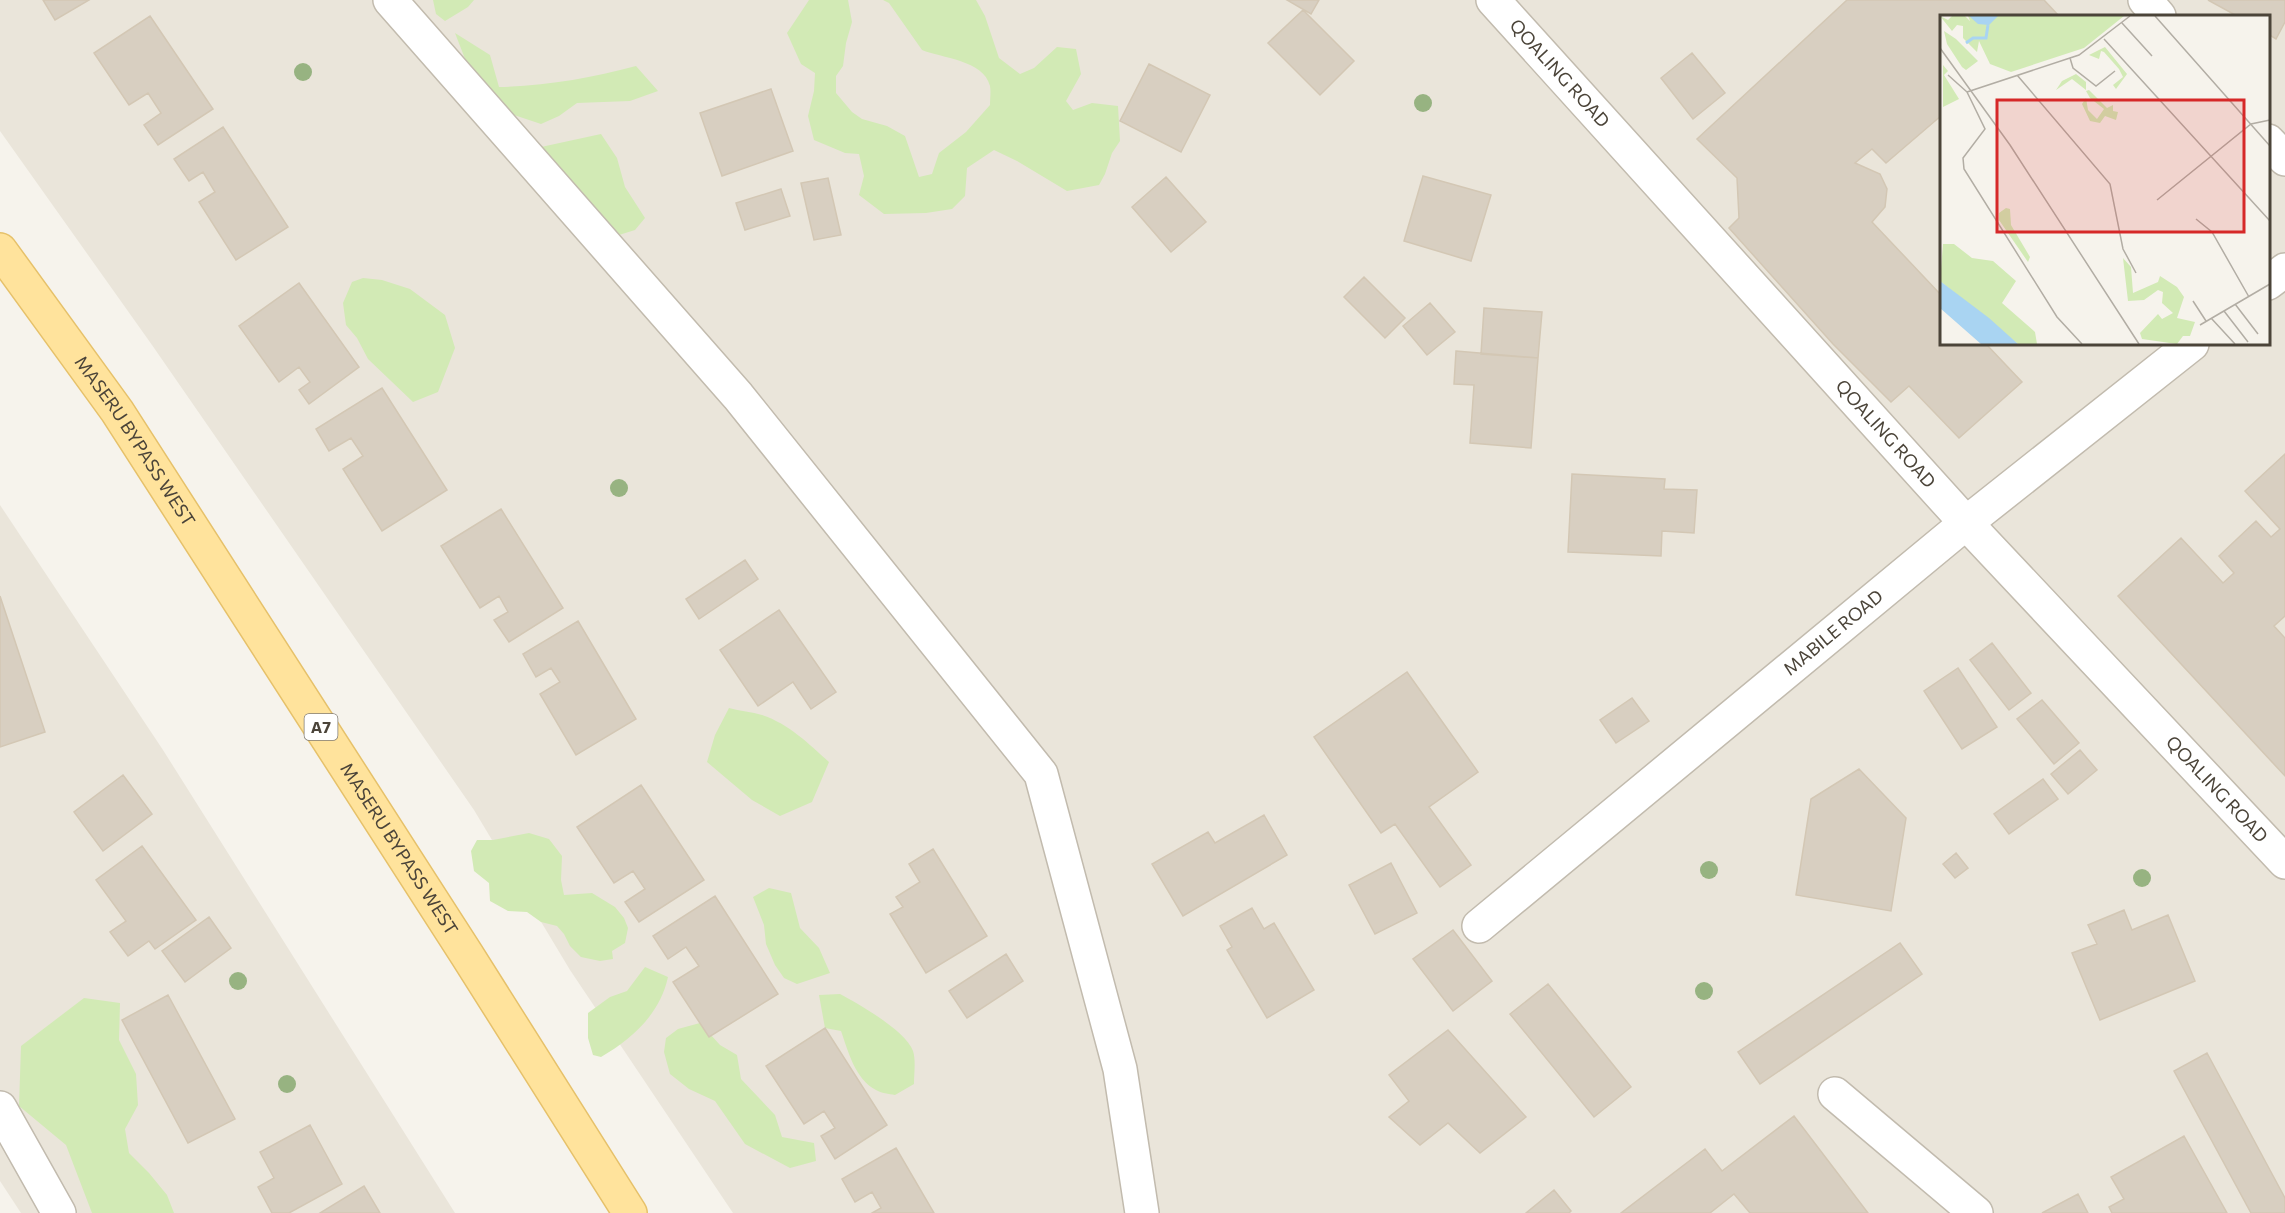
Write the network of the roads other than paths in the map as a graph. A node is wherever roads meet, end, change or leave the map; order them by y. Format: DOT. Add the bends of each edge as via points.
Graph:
graph roads {
  1 [pos="390,0"];
  2 [pos="1493,0"];
  3 [pos="2145,0"];
  4 [pos="2158,15"];
  5 [pos="2270,143"];
  6 [pos="2285,159"];
  7 [pos="0,250"];
  8 [pos="2285,270"];
  9 [pos="2270,281"];
  10 [pos="2191,345"];
  11 [pos="1966,523"];
  12 [pos="2285,862"];
  13 [pos="1479,926"];
  14 [pos="1835,1095"];
  15 [pos="0,1108"];
  16 [pos="59,1213"];
  17 [pos="630,1213"];
  18 [pos="1142,1213"];
  19 [pos="1976,1213"];
  1 -- 18 [label="street" via="738,396 1041,774 1120,1070"];
  2 -- 11 [label="street, QOALING ROAD"];
  3 -- 4 [label="street"];
  5 -- 6 [label="street"];
  7 -- 17 [label="main road, MASERU BYPASS WEST / A7" via="117,411"];
  8 -- 9 [label="street"];
  10 -- 11 [label="street, MABILE ROAD"];
  11 -- 12 [label="street, QOALING ROAD"];
  11 -- 13 [label="street, MABILE ROAD"];
  14 -- 19 [label="street"];
  15 -- 16 [label="street"];
}
